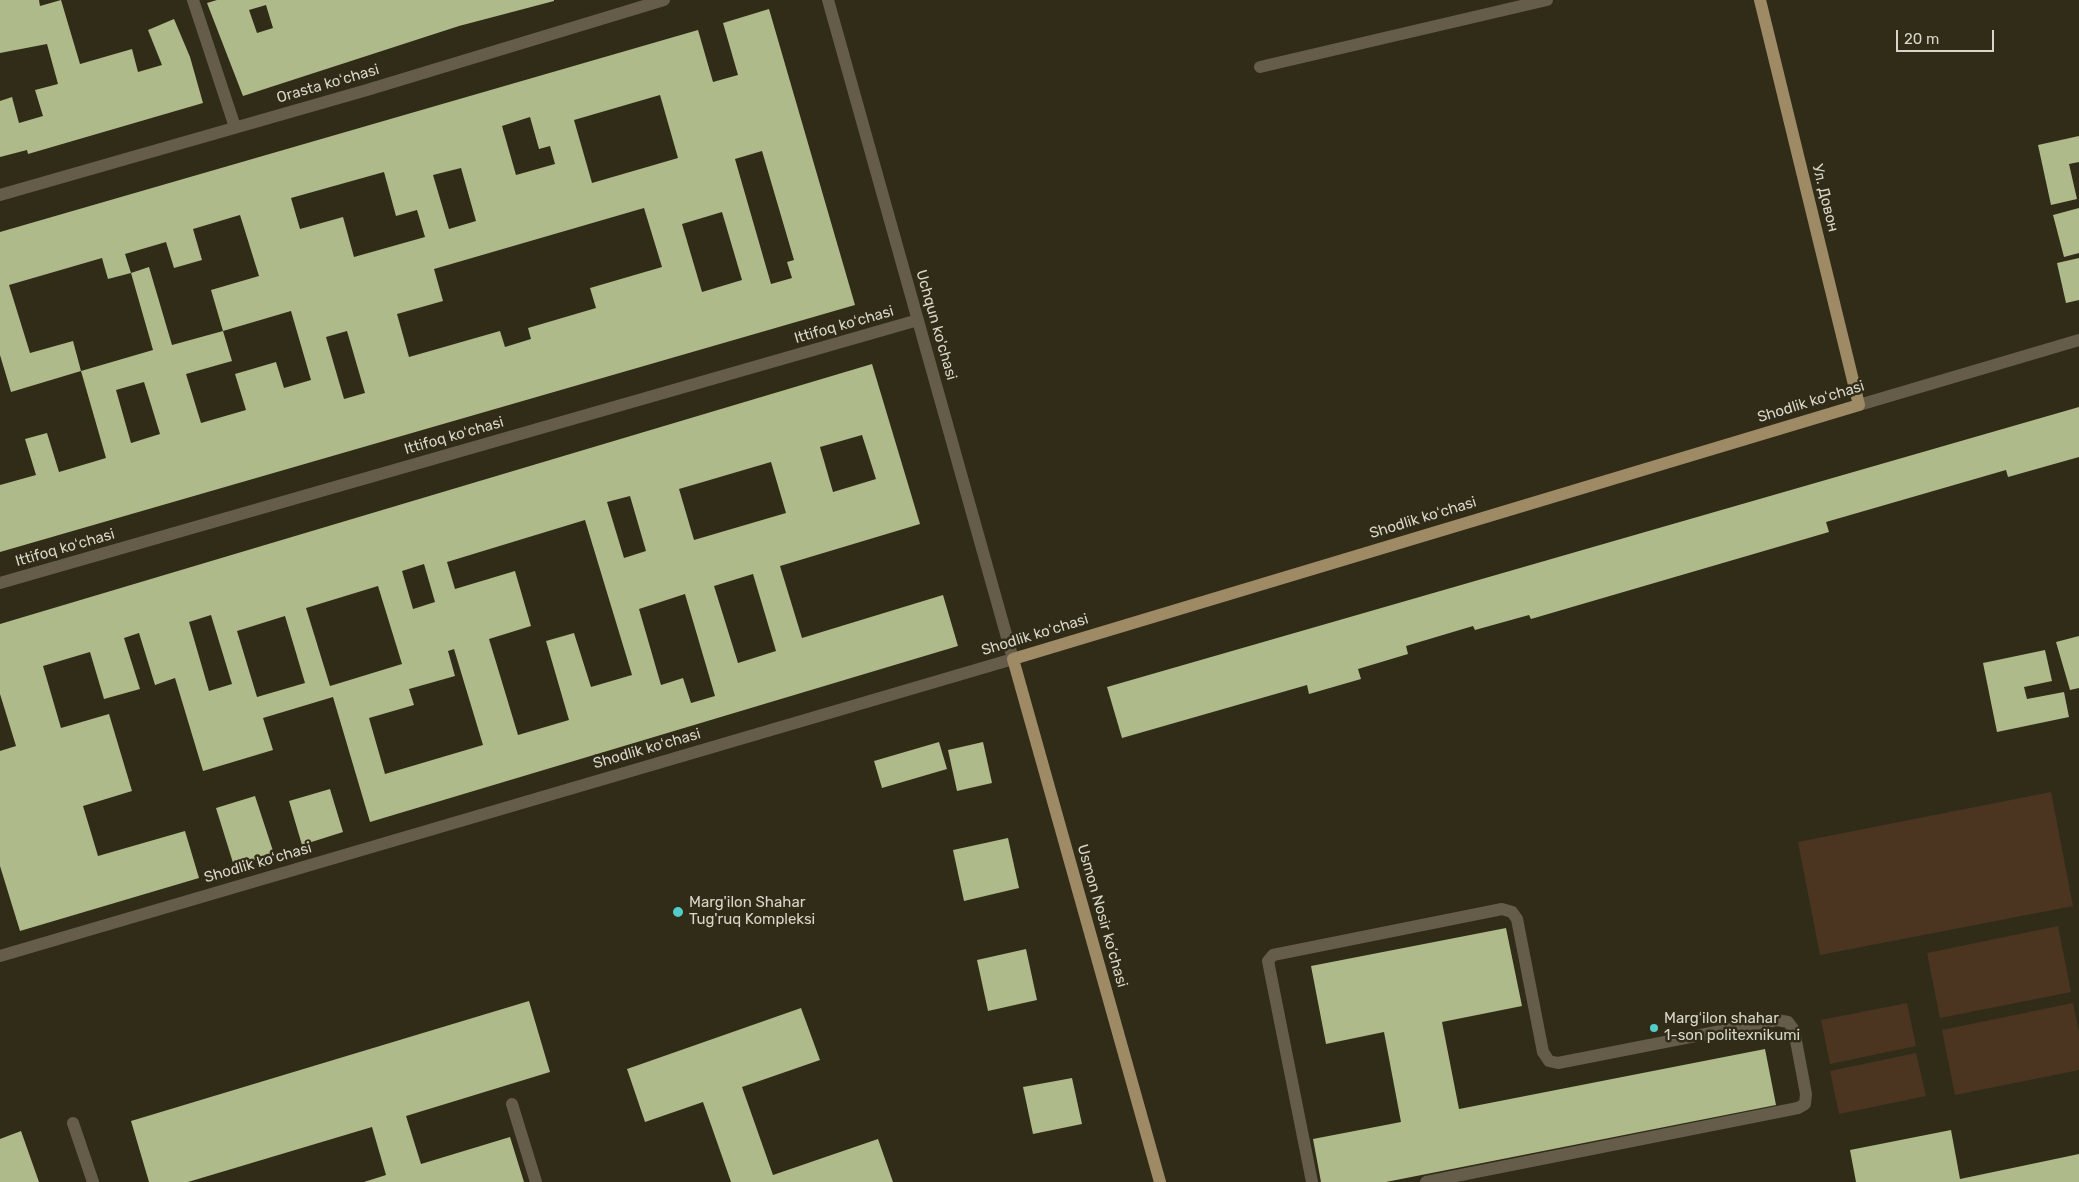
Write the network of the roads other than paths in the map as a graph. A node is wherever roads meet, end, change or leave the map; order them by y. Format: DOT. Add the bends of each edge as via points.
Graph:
graph roads {
  1 [pos="193,0"];
  2 [pos="664,0"];
  3 [pos="828,0"];
  4 [pos="1547,0"];
  5 [pos="1760,0"];
  6 [pos="1260,68"];
  7 [pos="235,127"];
  8 [pos="0,196"];
  9 [pos="918,320"];
  10 [pos="2079,340"];
  11 [pos="1859,405"];
  12 [pos="0,584"];
  13 [pos="1013,659"];
  14 [pos="0,956"];
  15 [pos="512,1104"];
  16 [pos="74,1123"];
  17 [pos="93,1182"];
  18 [pos="536,1182"];
  19 [pos="1160,1182"];
  20 [pos="1312,1182"];
  21 [pos="1426,1182"];
  1 -- 7 [label="street"];
  2 -- 7 [label="street, Orasta koʻchasi"];
  3 -- 9 [label="street, Uchqun ko'chasi"];
  4 -- 6 [label="street"];
  5 -- 11 [label="main road, Ул. Довон"];
  7 -- 8 [label="street, Orasta koʻchasi"];
  9 -- 12 [label="street, Ittifoq koʻchasi"];
  9 -- 13 [label="street, Uchqun ko'chasi"];
  10 -- 11 [label="street, Shodlik koʻchasi"];
  11 -- 13 [label="main road, Shodlik koʻchasi"];
  13 -- 14 [label="street, Shodlik koʻchasi"];
  13 -- 19 [label="main road, Usmon Nosir ko‘chasi"];
  15 -- 18 [label="street"];
  16 -- 17 [label="street"];
  20 -- 21 [label="street" via="1268,961 1273,955 1502,909 1512,912 1517,919 1543,1052 1549,1061 1558,1063 1777,1020 1788,1022 1794,1030 1806,1094 1804,1104 1798,1108"];
}
